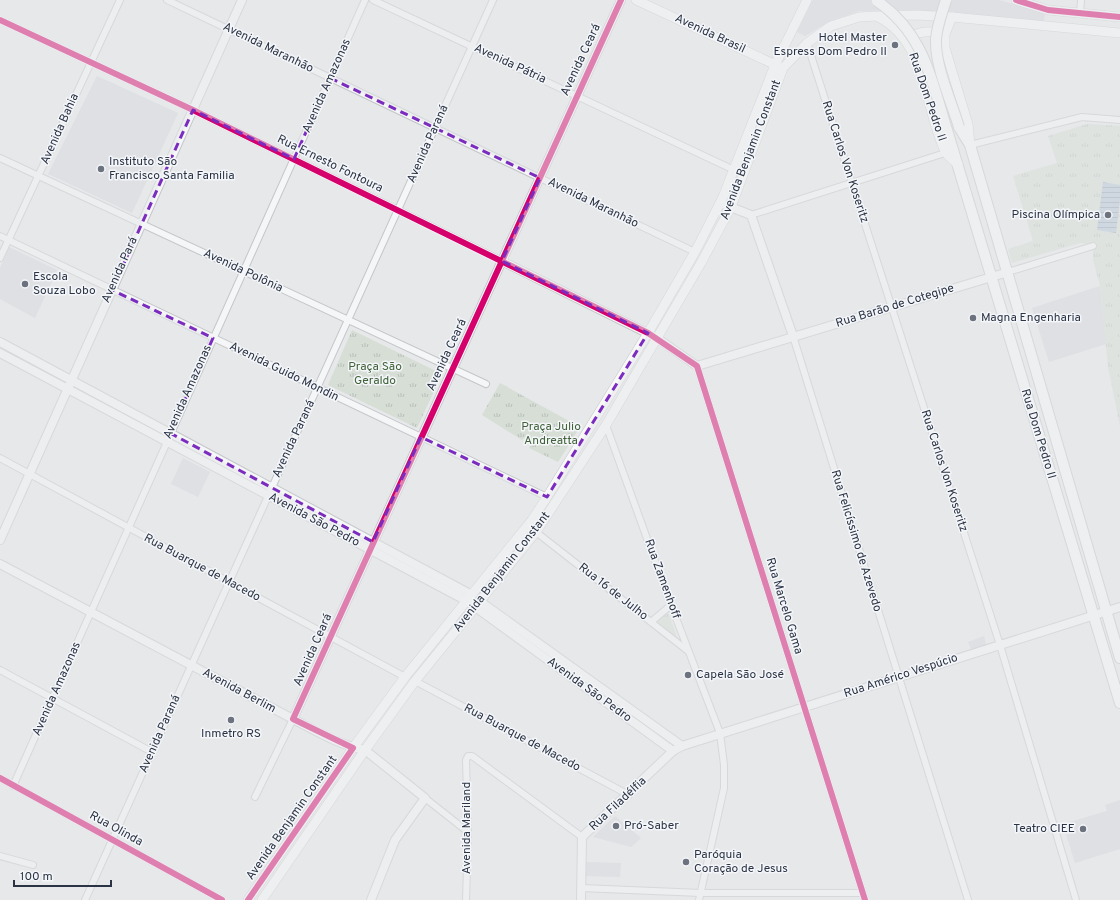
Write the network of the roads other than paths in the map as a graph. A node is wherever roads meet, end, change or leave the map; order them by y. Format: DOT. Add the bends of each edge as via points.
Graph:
graph roads {
  1 [pos="120,0"];
  2 [pos="167,0"];
  3 [pos="242,0"];
  4 [pos="365,0"];
  5 [pos="373,0"];
  6 [pos="493,0"];
  7 [pos="621,0"];
  8 [pos="636,0"];
  9 [pos="807,0"];
  10 [pos="876,0"];
  11 [pos="946,0"];
  12 [pos="1016,0"];
  13 [pos="1081,0"];
  14 [pos="1080,13"];
  15 [pos="877,16"];
  16 [pos="952,17"];
  17 [pos="1120,17"];
  18 [pos="0,20"];
  19 [pos="229,29"];
  20 [pos="1120,33"];
  21 [pos="945,34"];
  22 [pos="905,40"];
  23 [pos="807,43"];
  24 [pos="472,47"];
  25 [pos="90,62"];
  26 [pos="779,67"];
  27 [pos="330,78"];
  28 [pos="577,96"];
  29 [pos="193,110"];
  30 [pos="1120,120"];
  31 [pos="435,129"];
  32 [pos="970,145"];
  33 [pos="945,152"];
  34 [pos="0,158"];
  35 [pos="294,159"];
  36 [pos="958,164"];
  37 [pos="734,170"];
  38 [pos="39,176"];
  39 [pos="540,178"];
  40 [pos="851,183"];
  41 [pos="720,203"];
  42 [pos="731,207"];
  43 [pos="398,210"];
  44 [pos="751,215"];
  45 [pos="141,224"];
  46 [pos="0,236"];
  47 [pos="8,240"];
  48 [pos="1093,246"];
  49 [pos="695,252"];
  50 [pos="0,258"];
  51 [pos="502,261"];
  52 [pos="243,271"];
  53 [pos="1008,272"];
  54 [pos="991,277"];
  55 [pos="112,290"];
  56 [pos="891,307"];
  57 [pos="349,320"];
  58 [pos="648,333"];
  59 [pos="793,336"];
  60 [pos="213,338"];
  61 [pos="657,338"];
  62 [pos="0,342"];
  63 [pos="0,353"];
  64 [pos="697,366"];
  65 [pos="453,369"];
  66 [pos="71,380"];
  67 [pos="486,384"];
  68 [pos="318,388"];
  69 [pos="67,389"];
  70 [pos="606,425"];
  71 [pos="170,433"];
  72 [pos="421,437"];
  73 [pos="166,442"];
  74 [pos="0,458"];
  75 [pos="29,474"];
  76 [pos="269,491"];
  77 [pos="547,497"];
  78 [pos="128,528"];
  79 [pos="536,532"];
  80 [pos="0,540"];
  81 [pos="372,546"];
  82 [pos="0,564"];
  83 [pos="228,582"];
  84 [pos="470,598"];
  85 [pos="478,605"];
  86 [pos="671,605"];
  87 [pos="1120,607"];
  88 [pos="91,612"];
  89 [pos="1105,612"];
  90 [pos="1093,615"];
  91 [pos="651,622"];
  92 [pos="330,637"];
  93 [pos="1000,645"];
  94 [pos="536,646"];
  95 [pos="689,652"];
  96 [pos="1120,658"];
  97 [pos="564,661"];
  98 [pos="191,665"];
  99 [pos="559,668"];
  100 [pos="0,670"];
  101 [pos="405,677"];
  102 [pos="898,677"];
  103 [pos="590,679"];
  104 [pos="415,681"];
  105 [pos="584,687"];
  106 [pos="53,699"];
  107 [pos="619,700"];
  108 [pos="1120,703"];
  109 [pos="613,707"];
  110 [pos="804,708"];
  111 [pos="293,719"];
  112 [pos="645,719"];
  113 [pos="639,727"];
  114 [pos="720,733"];
  115 [pos="682,746"];
  116 [pos="353,748"];
  117 [pos="365,750"];
  118 [pos="673,751"];
  119 [pos="152,752"];
  120 [pos="0,778"];
  121 [pos="13,786"];
  122 [pos="629,795"];
  123 [pos="255,797"];
  124 [pos="425,798"];
  125 [pos="468,832"];
  126 [pos="582,837"];
  127 [pos="112,840"];
  128 [pos="0,856"];
  129 [pos="33,865"];
  130 [pos="581,888"];
  131 [pos="701,892"];
  132 [pos="862,893"];
  133 [pos="85,900"];
  134 [pos="222,900"];
  135 [pos="248,900"];
  136 [pos="262,900"];
  137 [pos="371,900"];
  138 [pos="466,900"];
  139 [pos="581,900"];
  140 [pos="699,900"];
  141 [pos="865,900"];
  142 [pos="968,900"];
  143 [pos="1076,900"];
  1 -- 25 [label="street, Avenida Bahia"];
  2 -- 19 [label="street, Avenida Maranhão"];
  3 -- 19 [label="street, Avenida Pará"];
  4 -- 27 [label="street, Avenida Amazonas"];
  5 -- 24 [label="street, Avenida Pátria"];
  6 -- 24 [label="street, Avenida Paraná"];
  7 -- 28 [label="street, Avenida Ceará"];
  8 -- 26 [label="main road, Avenida Brasil"];
  9 -- 26 [label="main road, Avenida Benjamin Constant"];
  10 -- 36 [label="main road, Rua Dom Pedro II, bridge" via="902,21 916,42 926,64"];
  11 -- 32 [label="main road, Rua Dom Pedro II, bridge" via="936,39 938,61 959,127"];
  12 -- 14 [label="main road" via="1048,10"];
  13 -- 14 [label="street"];
  14 -- 17 [label="main road"];
  15 -- 16 [label="main road, Avenida Benjamin Constant"];
  15 -- 22 [label="main road, Rua Dom Pedro II" via="896,28"];
  15 -- 23 [label="main road, Avenida Benjamin Constant" via="859,17 831,26"];
  16 -- 20 [label="main road, Avenida Benjamin Constant"];
  16 -- 21 [label="main road, Rua Dom Pedro II"];
  18 -- 25 [label="street, Rua Ernesto Fontoura"];
  19 -- 27 [label="street, Avenida Maranhão"];
  19 -- 29 [label="street, Avenida Pará"];
  21 -- 22 [label="main road" via="924,31"];
  21 -- 32 [label="main road, Rua Dom Pedro II" via="948,60 968,124"];
  22 -- 33 [label="main road, Rua Dom Pedro II" via="915,56"];
  23 -- 26 [label="main road, Avenida Benjamin Constant"];
  23 -- 40 [label="street, Rua Carlos Von Koseritz"];
  24 -- 28 [label="street, Avenida Pátria"];
  24 -- 31 [label="street, Avenida Paraná"];
  25 -- 29 [label="street, Rua Ernesto Fontoura"];
  25 -- 38 [label="street, Avenida Bahia"];
  26 -- 37 [label="main road, Avenida Benjamin Constant"];
  26 -- 42 [label="main road, Avenida Benjamin Constant"];
  27 -- 31 [label="street, Avenida Maranhão"];
  27 -- 35 [label="street, Avenida Amazonas"];
  28 -- 37 [label="street, Avenida Pátria"];
  28 -- 39 [label="street, Avenida Ceará"];
  29 -- 35 [label="street, Rua Ernesto Fontoura"];
  29 -- 45 [label="street, Avenida Pará"];
  30 -- 32 [label="street" via="1082,117"];
  31 -- 39 [label="street, Avenida Maranhão"];
  31 -- 43 [label="street, Avenida Paraná"];
  32 -- 53 [label="main road, Rua Dom Pedro II"];
  33 -- 36 [label="main road, Rua Dom Pedro II"];
  33 -- 40 [label="street"];
  34 -- 38 [label="street, Avenida Polônia"];
  35 -- 43 [label="street, Rua Ernesto Fontoura"];
  35 -- 52 [label="street, Avenida Amazonas"];
  36 -- 54 [label="main road, Rua Dom Pedro II"];
  37 -- 41 [label="main road, Avenida Benjamin Constant"];
  38 -- 45 [label="street, Avenida Polônia"];
  38 -- 47 [label="street, Avenida Bahia"];
  39 -- 49 [label="street, Avenida Maranhão"];
  39 -- 51 [label="street, Avenida Ceará"];
  40 -- 44 [label="street"];
  40 -- 56 [label="street, Rua Carlos Von Koseritz"];
  41 -- 42 [label="street"];
  41 -- 49 [label="main road, Avenida Benjamin Constant"];
  42 -- 44 [label="street"];
  42 -- 61 [label="main road, Avenida Benjamin Constant"];
  43 -- 51 [label="street, Rua Ernesto Fontoura"];
  43 -- 57 [label="street, Avenida Paraná"];
  44 -- 59 [label="street, Rua Felicíssimo de Azevedo"];
  45 -- 52 [label="street, Avenida Polônia"];
  45 -- 55 [label="street, Avenida Pará"];
  46 -- 47 [label="street, Avenida Guido Mondin"];
  47 -- 50 [label="street, Avenida Bahia"];
  47 -- 55 [label="street, Avenida Guido Mondin"];
  48 -- 53 [label="street, Rua Barão de Cotegipe"];
  49 -- 58 [label="main road, Avenida Benjamin Constant"];
  51 -- 58 [label="street, Rua Ernesto Fontoura"];
  51 -- 65 [label="street, Avenida Ceará"];
  52 -- 57 [label="street, Avenida Polônia"];
  52 -- 60 [label="street, Avenida Amazonas"];
  53 -- 54 [label="street, Rua Barão de Cotegipe"];
  53 -- 89 [label="main road, Rua Dom Pedro II"];
  54 -- 56 [label="street, Rua Barão de Cotegipe"];
  54 -- 90 [label="main road, Rua Dom Pedro II"];
  55 -- 60 [label="street, Avenida Guido Mondin"];
  55 -- 66 [label="street, Avenida Pará"];
  56 -- 59 [label="street, Rua Barão de Cotegipe"];
  56 -- 93 [label="street, Rua Carlos Von Koseritz"];
  57 -- 65 [label="street, Avenida Polônia"];
  57 -- 68 [label="street, Avenida Paraná"];
  58 -- 61 [label="street, Rua Ernesto Fontoura"];
  58 -- 77 [label="main road, Avenida Benjamin Constant"];
  59 -- 64 [label="street, Rua Barão de Cotegipe"];
  59 -- 102 [label="street, Rua Felicíssimo de Azevedo"];
  60 -- 68 [label="street, Avenida Guido Mondin"];
  60 -- 71 [label="street, Avenida Amazonas"];
  61 -- 64 [label="street"];
  61 -- 70 [label="main road, Avenida Benjamin Constant"];
  62 -- 66 [label="street, Avenida São Pedro"];
  63 -- 69 [label="street, Avenida São Pedro"];
  64 -- 110 [label="street, Rua Marcelo Gama"];
  65 -- 67 [label="street, Avenida Polônia"];
  65 -- 72 [label="street, Avenida Ceará"];
  66 -- 69 [label="street, Avenida Pará"];
  66 -- 71 [label="street, Avenida São Pedro"];
  68 -- 72 [label="street, Avenida Guido Mondin"];
  68 -- 76 [label="street, Avenida Paraná"];
  69 -- 73 [label="street, Avenida São Pedro"];
  69 -- 75 [label="street, Avenida Pará"];
  70 -- 79 [label="main road, Avenida Benjamin Constant"];
  70 -- 86 [label="street, Rua Zamenhoff"];
  71 -- 73 [label="street, Avenida Amazonas"];
  71 -- 76 [label="street, Avenida São Pedro"];
  72 -- 77 [label="street, Avenida Guido Mondin"];
  72 -- 81 [label="street, Avenida Ceará"];
  73 -- 76 [label="street, Avenida São Pedro"];
  73 -- 78 [label="street, Avenida Amazonas"];
  74 -- 75 [label="street, Rua Buarque de Macedo"];
  75 -- 78 [label="street, Rua Buarque de Macedo"];
  75 -- 80 [label="street, Avenida Pará"];
  76 -- 81 [label="street, Avenida São Pedro"];
  76 -- 83 [label="street, Avenida Paraná"];
  77 -- 84 [label="main road, Avenida Benjamin Constant" via="532,520"];
  78 -- 83 [label="street, Rua Buarque de Macedo"];
  78 -- 88 [label="street, Avenida Amazonas"];
  79 -- 85 [label="main road, Avenida Benjamin Constant"];
  79 -- 91 [label="street, Rua 16 de Julho"];
  81 -- 84 [label="street, Avenida São Pedro"];
  81 -- 92 [label="street, Avenida Ceará"];
  82 -- 88 [label="street, Avenida Berlim"];
  83 -- 92 [label="street, Rua Buarque de Macedo"];
  83 -- 98 [label="street, Avenida Paraná"];
  84 -- 85 [label="street, Avenida São Pedro"];
  84 -- 101 [label="main road, Avenida Benjamin Constant"];
  85 -- 94 [label="street, Avenida São Pedro"];
  85 -- 104 [label="main road, Avenida Benjamin Constant"];
  86 -- 91 [label="street"];
  86 -- 95 [label="street, Rua Zamenhoff"];
  87 -- 89 [label="street, Rua Américo Vespúcio"];
  88 -- 98 [label="street, Avenida Berlim"];
  88 -- 106 [label="street, Avenida Amazonas"];
  89 -- 90 [label="street, Rua Américo Vespúcio"];
  89 -- 96 [label="main road, Rua Dom Pedro II"];
  90 -- 93 [label="street, Rua Américo Vespúcio"];
  90 -- 108 [label="main road, Rua Dom Pedro II"];
  91 -- 95 [label="street, Rua 16 de Julho"];
  92 -- 101 [label="street, Rua Buarque de Macedo"];
  92 -- 111 [label="street, Avenida Ceará"];
  93 -- 102 [label="street, Rua Américo Vespúcio"];
  93 -- 143 [label="street, Rua Carlos Von Koseritz"];
  94 -- 97 [label="street, Avenida São Pedro"];
  94 -- 99 [label="street, Avenida São Pedro"];
  95 -- 114 [label="street, Rua Zamenhoff"];
  97 -- 99 [label="street"];
  97 -- 103 [label="street, Avenida São Pedro"];
  98 -- 111 [label="street, Avenida Berlim"];
  98 -- 119 [label="street, Avenida Paraná"];
  99 -- 105 [label="street, Avenida São Pedro"];
  100 -- 106 [label="street"];
  101 -- 116 [label="main road, Avenida Benjamin Constant"];
  102 -- 110 [label="street, Rua Américo Vespúcio"];
  102 -- 142 [label="street, Rua Felicíssimo de Azevedo"];
  103 -- 105 [label="street"];
  103 -- 107 [label="street, Avenida São Pedro"];
  104 -- 117 [label="main road, Avenida Benjamin Constant"];
  104 -- 122 [label="street, Rua Buarque de Macedo"];
  105 -- 109 [label="street, Avenida São Pedro"];
  106 -- 119 [label="street"];
  106 -- 121 [label="street, Avenida Amazonas"];
  107 -- 109 [label="street"];
  107 -- 112 [label="street, Avenida São Pedro"];
  109 -- 113 [label="street, Avenida São Pedro"];
  110 -- 114 [label="street, Rua Américo Vespúcio"];
  110 -- 132 [label="street, Rua Marcelo Gama"];
  111 -- 116 [label="street, Avenida Berlim"];
  111 -- 123 [label="street, Avenida Ceará"];
  112 -- 113 [label="street"];
  112 -- 115 [label="street, Avenida São Pedro"];
  113 -- 118 [label="street, Avenida São Pedro"];
  114 -- 115 [label="street, Rua Américo Vespúcio"];
  114 -- 131 [label="street, Rua Zamenhoff" via="724,788"];
  115 -- 118 [label="street, Rua Filadélfia"];
  116 -- 117 [label="street, Avenida Berlim"];
  116 -- 135 [label="main road, Avenida Benjamin Constant"];
  117 -- 124 [label="street, Avenida Berlim"];
  117 -- 136 [label="main road, Avenida Benjamin Constant"];
  118 -- 122 [label="street, Rua Filadélfia"];
  119 -- 127 [label="street, Avenida Paraná"];
  120 -- 121 [label="street, Rua Olinda"];
  121 -- 127 [label="street, Rua Olinda"];
  122 -- 126 [label="street, Rua Filadélfia"];
  124 -- 125 [label="street, Avenida Berlim"];
  124 -- 137 [label="street" via="395,840"];
  125 -- 126 [label="street, Avenida Mariland" via="466,760 468,756 472,756"];
  125 -- 138 [label="street, Avenida Mariland"];
  126 -- 130 [label="street, Rua Filadélfia"];
  127 -- 133 [label="street, Avenida Paraná"];
  127 -- 134 [label="street, Rua Olinda"];
  128 -- 129 [label="street"];
  130 -- 131 [label="street"];
  130 -- 139 [label="street, Rua Filadélfia"];
  131 -- 132 [label="street"];
  131 -- 140 [label="street, Rua Zamenhoff"];
  132 -- 141 [label="street, Rua Marcelo Gama"];
}
